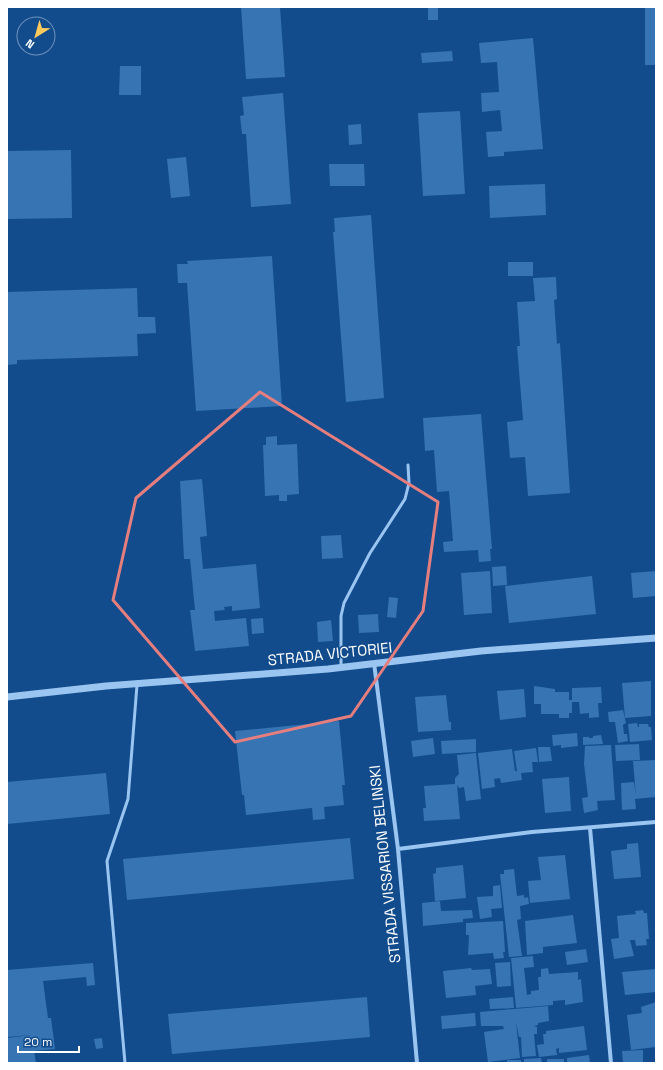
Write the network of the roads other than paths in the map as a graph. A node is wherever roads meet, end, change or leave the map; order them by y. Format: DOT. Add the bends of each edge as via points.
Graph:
graph roads {
  1 [pos="408,465"];
  2 [pos="656,638"];
  3 [pos="374,663"];
  4 [pos="341,667"];
  5 [pos="137,685"];
  6 [pos="7,697"];
  7 [pos="656,822"];
  8 [pos="590,828"];
  9 [pos="398,849"];
  10 [pos="125,1063"];
  11 [pos="417,1063"];
  12 [pos="611,1063"];
  1 -- 4 [label="lane" via="409,483 404,499 370,553 344,603 341,616"];
  2 -- 3 [label="street, STRADA VICTORIEI" via="481,651"];
  3 -- 4 [label="street, STRADA VICTORIEI"];
  3 -- 9 [label="street, STRADA VISSARION BELINSKI"];
  4 -- 5 [label="street, STRADA VICTORIEI"];
  5 -- 6 [label="street, STRADA VICTORIEI"];
  5 -- 10 [label="lane" via="128,799 107,861"];
  7 -- 8 [label="street"];
  8 -- 9 [label="street" via="532,832"];
  8 -- 12 [label="street"];
  9 -- 11 [label="street, STRADA VISSARION BELINSKI"];
}
